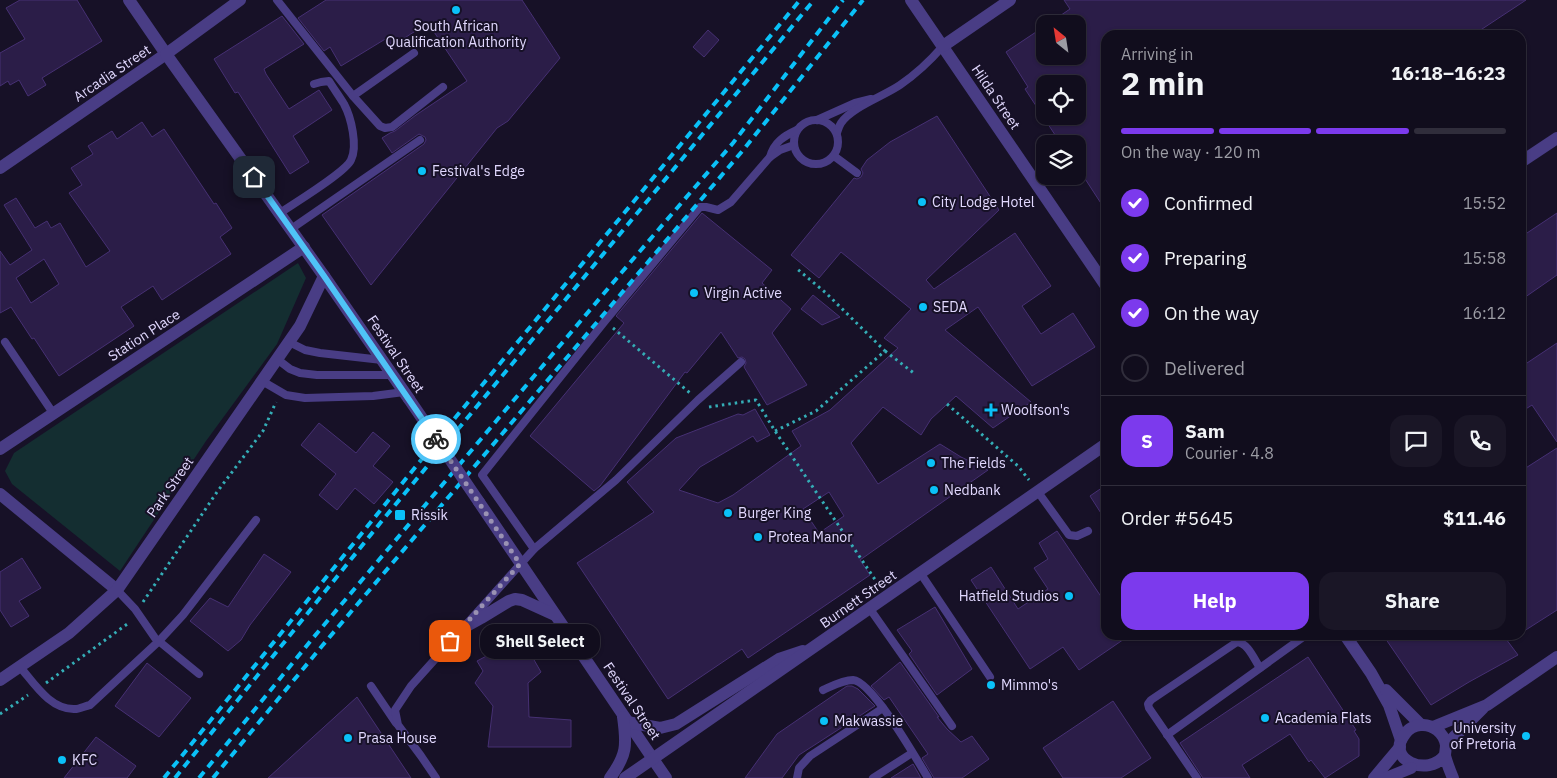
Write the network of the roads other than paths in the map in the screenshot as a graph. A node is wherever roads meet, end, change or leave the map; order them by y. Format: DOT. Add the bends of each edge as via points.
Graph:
graph roads {
  1 [pos="129,0"];
  2 [pos="240,0"];
  3 [pos="277,0"];
  4 [pos="911,0"];
  5 [pos="1010,0"];
  6 [pos="943,46"];
  7 [pos="414,53"];
  8 [pos="166,54"];
  9 [pos="314,84"];
  10 [pos="443,87"];
  11 [pos="353,96"];
  12 [pos="875,98"];
  13 [pos="817,120"];
  14 [pos="797,130"];
  15 [pos="837,133"];
  16 [pos="1557,138"];
  17 [pos="420,140"];
  18 [pos="794,145"];
  19 [pos="770,156"];
  20 [pos="834,156"];
  21 [pos="1526,159"];
  22 [pos="0,168"];
  23 [pos="857,173"];
  24 [pos="280,213"];
  25 [pos="292,229"];
  26 [pos="304,247"];
  27 [pos="324,276"];
  28 [pos="1101,279"];
  29 [pos="5,342"];
  30 [pos="289,342"];
  31 [pos="277,359"];
  32 [pos="382,360"];
  33 [pos="741,362"];
  34 [pos="393,375"];
  35 [pos="262,381"];
  36 [pos="406,396"];
  37 [pos="53,413"];
  38 [pos="1101,448"];
  39 [pos="0,449"];
  40 [pos="1038,492"];
  41 [pos="0,494"];
  42 [pos="256,520"];
  43 [pos="1088,531"];
  44 [pos="534,549"];
  45 [pos="520,564"];
  46 [pos="921,574"];
  47 [pos="116,590"];
  48 [pos="870,609"];
  49 [pos="555,615"];
  50 [pos="463,628"];
  51 [pos="1299,640"];
  52 [pos="1348,640"];
  53 [pos="159,641"];
  54 [pos="815,647"];
  55 [pos="1557,657"];
  56 [pos="20,667"];
  57 [pos="1260,668"];
  58 [pos="1371,673"];
  59 [pos="199,674"];
  60 [pos="990,677"];
  61 [pos="0,680"];
  62 [pos="371,686"];
  63 [pos="823,690"];
  64 [pos="1487,705"];
  65 [pos="883,708"];
  66 [pos="625,718"];
  67 [pos="398,725"];
  68 [pos="952,726"];
  69 [pos="1427,726"];
  70 [pos="1167,735"];
  71 [pos="1400,743"];
  72 [pos="1445,750"];
  73 [pos="912,753"];
  74 [pos="653,759"];
  75 [pos="1411,768"];
  76 [pos="1431,774"];
  77 [pos="436,778"];
  78 [pos="610,778"];
  79 [pos="625,778"];
  80 [pos="666,778"];
  81 [pos="797,778"];
  82 [pos="873,778"];
  83 [pos="928,778"];
  84 [pos="1197,778"];
  85 [pos="1374,778"];
  86 [pos="1386,778"];
  87 [pos="1453,778"];
  1 -- 8 [label="street, Festival Street"];
  2 -- 8 [label="street, Arcadia Street"];
  3 -- 11 [label="lane"];
  4 -- 6 [label="street, Hilda Street"];
  5 -- 6 [label="street"];
  6 -- 12 [label="lane" via="928,63 900,85"];
  6 -- 28 [label="street, Hilda Street"];
  7 -- 11 [label="lane"];
  8 -- 22 [label="street, Arcadia Street"];
  8 -- 24 [label="street, Festival Street"];
  9 -- 24 [label="lane" via="329,81 345,106 352,129 354,150 351,162"];
  10 -- 11 [label="lane" via="392,127 386,128 380,126"];
  12 -- 13 [label="lane"];
  12 -- 15 [label="lane" via="847,117"];
  13 -- 14 [label="lane" via="809,120"];
  13 -- 15 [label="lane" via="825,121"];
  14 -- 18 [label="lane"];
  14 -- 19 [label="lane" via="776,143"];
  15 -- 20 [label="lane"];
  16 -- 21 [label="street"];
  17 -- 25 [label="lane"];
  18 -- 19 [label="lane"];
  18 -- 20 [label="lane" via="804,161 813,164"];
  19 -- 44 [label="lane" via="731,202 718,210 700,207 482,475"];
  20 -- 23 [label="lane"];
  24 -- 25 [label="street, Festival Street"];
  25 -- 26 [label="street, Festival Street"];
  26 -- 27 [label="street, Festival Street"];
  26 -- 37 [label="street, Station Place"];
  27 -- 30 [label="street, Park Street"];
  27 -- 32 [label="street, Festival Street"];
  29 -- 37 [label="lane"];
  30 -- 31 [label="street, Park Street"];
  30 -- 32 [label="lane" via="320,353"];
  31 -- 34 [label="lane" via="290,369 316,375"];
  31 -- 35 [label="street, Park Street"];
  32 -- 34 [label="street, Festival Street"];
  33 -- 44 [label="lane" via="616,480"];
  34 -- 36 [label="street, Festival Street"];
  35 -- 36 [label="lane" via="286,395 305,398"];
  35 -- 47 [label="street, Park Street"];
  36 -- 45 [label="street, Festival Street, bridge"];
  37 -- 39 [label="street, Station Place"];
  38 -- 40 [label="street, Burnett Street"];
  40 -- 43 [label="lane" via="1069,535 1077,536"];
  40 -- 46 [label="street, Burnett Street"];
  41 -- 47 [label="street"];
  42 -- 53 [label="lane" via="184,615"];
  44 -- 45 [label="lane"];
  45 -- 49 [label="street, Festival Street"];
  45 -- 50 [label="lane"];
  46 -- 48 [label="street, Burnett Street"];
  46 -- 60 [label="lane"];
  47 -- 53 [label="lane"];
  47 -- 56 [label="street, Park Street" via="69,633"];
  48 -- 54 [label="street, Burnett Street"];
  48 -- 68 [label="lane"];
  49 -- 50 [label="street" via="515,599"];
  49 -- 66 [label="street, Festival Street"];
  50 -- 67 [label="lane" via="411,686 395,710"];
  51 -- 57 [label="lane"];
  52 -- 58 [label="street"];
  53 -- 56 [label="lane" via="90,705 75,709 60,707"];
  53 -- 59 [label="lane"];
  54 -- 66 [label="street" via="779,658 676,724 660,728"];
  54 -- 74 [label="street, Burnett Street"];
  55 -- 64 [label="street"];
  56 -- 61 [label="street, Park Street"];
  57 -- 70 [label="lane"];
  57 -- 70 [label="lane" via="1245,645 1236,642 1151,700 1149,708"];
  58 -- 69 [label="street" via="1397,702"];
  58 -- 71 [label="street" via="1389,705"];
  62 -- 67 [label="lane"];
  63 -- 65 [label="lane" via="853,680 861,683"];
  64 -- 69 [label="street"];
  64 -- 72 [label="street"];
  65 -- 73 [label="lane"];
  65 -- 81 [label="lane" via="810,756 799,768"];
  66 -- 74 [label="street, Festival Street"];
  66 -- 78 [label="street" via="624,753"];
  67 -- 77 [label="lane"];
  69 -- 71 [label="street" via="1409,729"];
  69 -- 72 [label="street" via="1442,734"];
  70 -- 84 [label="lane"];
  71 -- 75 [label="street" via="1402,759"];
  71 -- 85 [label="street"];
  72 -- 76 [label="street"];
  72 -- 87 [label="street"];
  73 -- 82 [label="lane"];
  73 -- 83 [label="lane"];
  74 -- 79 [label="street, Burnett Street"];
  74 -- 80 [label="street, Festival Street"];
  75 -- 76 [label="street"];
  75 -- 86 [label="street"];
}
